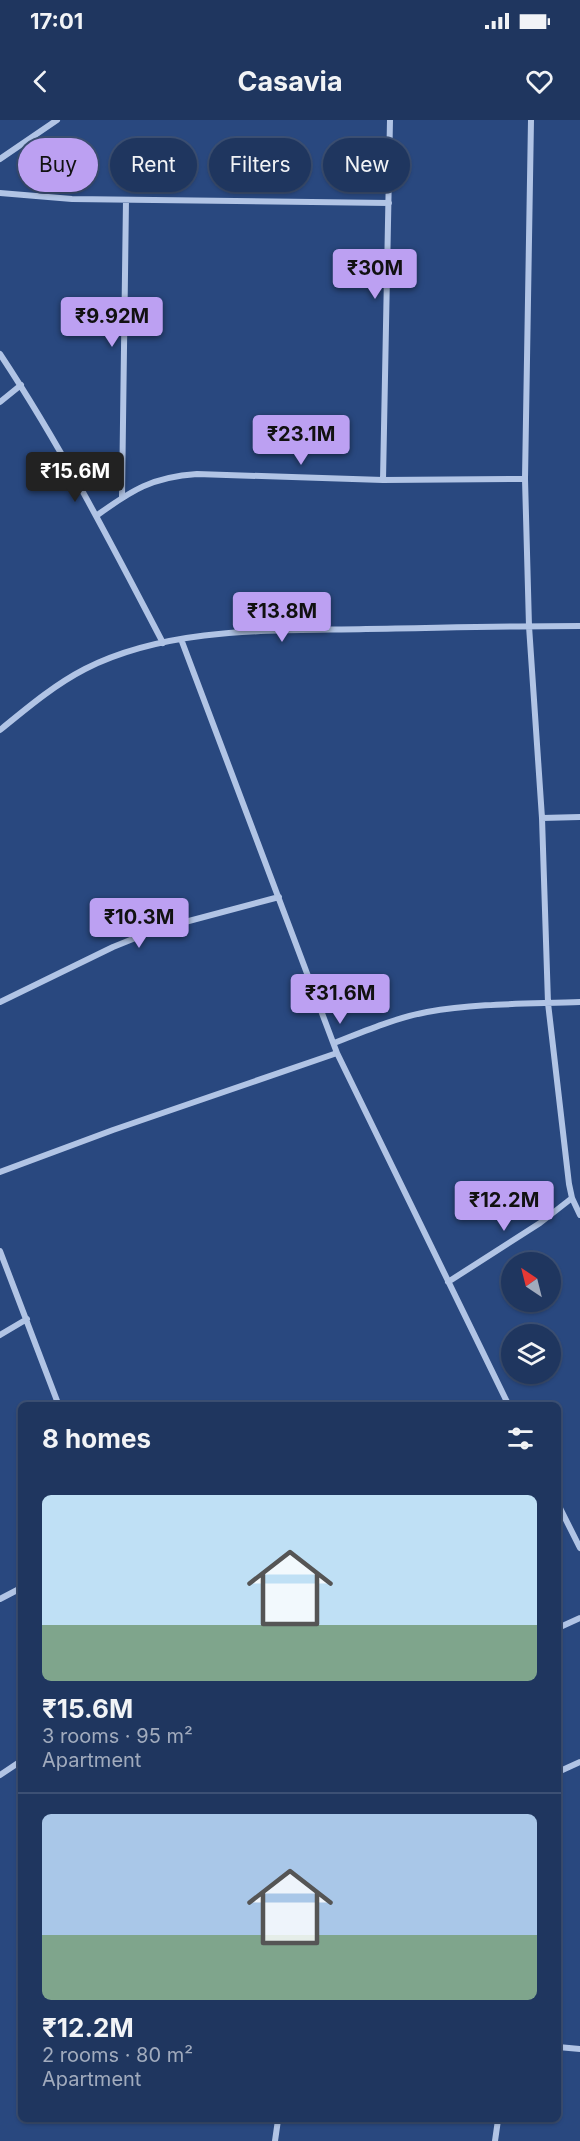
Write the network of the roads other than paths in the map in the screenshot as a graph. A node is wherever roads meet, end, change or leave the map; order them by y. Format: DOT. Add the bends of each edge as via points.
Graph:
graph roads {
  1 [pos="57,120"];
  2 [pos="390,120"];
  3 [pos="531,120"];
  4 [pos="0,159"];
  5 [pos="0,193"];
  6 [pos="126,200"];
  7 [pos="389,202"];
  8 [pos="0,354"];
  9 [pos="21,385"];
  10 [pos="0,402"];
  11 [pos="525,479"];
  12 [pos="383,480"];
  13 [pos="122,497"];
  14 [pos="96,516"];
  15 [pos="529,626"];
  16 [pos="580,626"];
  17 [pos="181,639"];
  18 [pos="163,643"];
  19 [pos="0,730"];
  20 [pos="580,817"];
  21 [pos="542,818"];
  22 [pos="279,897"];
  23 [pos="0,1002"];
  24 [pos="580,1002"];
  25 [pos="548,1003"];
  26 [pos="334,1043"];
  27 [pos="337,1053"];
  28 [pos="0,1172"];
  29 [pos="572,1198"];
  30 [pos="580,1215"];
  31 [pos="0,1251"];
  32 [pos="448,1282"];
  33 [pos="27,1319"];
  34 [pos="0,1335"];
  35 [pos="58,1402"];
  36 [pos="507,1402"];
  37 [pos="561,1510"];
  38 [pos="580,1548"];
  39 [pos="18,1590"];
  40 [pos="0,1599"];
  41 [pos="580,1618"];
  42 [pos="561,1627"];
  43 [pos="580,1762"];
  44 [pos="18,1763"];
  45 [pos="561,1771"];
  46 [pos="0,1774"];
  47 [pos="561,2047"];
  48 [pos="580,2049"];
  49 [pos="278,2122"];
  50 [pos="498,2122"];
  51 [pos="275,2141"];
  52 [pos="495,2141"];
  1 -- 4 [label="street"];
  2 -- 7 [label="street"];
  3 -- 11 [label="street"];
  5 -- 6 [label="street"];
  6 -- 7 [label="street"];
  6 -- 13 [label="street"];
  7 -- 12 [label="street"];
  8 -- 9 [label="street"];
  9 -- 10 [label="street"];
  9 -- 14 [label="street"];
  11 -- 12 [label="street"];
  11 -- 15 [label="street"];
  12 -- 13 [label="street" via="197,474 157,480"];
  13 -- 14 [label="street"];
  14 -- 18 [label="street"];
  15 -- 16 [label="street"];
  15 -- 17 [label="street" via="295,630"];
  15 -- 21 [label="street"];
  17 -- 18 [label="street"];
  17 -- 22 [label="street"];
  18 -- 19 [label="street" via="85,669 49,691"];
  20 -- 21 [label="street"];
  21 -- 25 [label="street"];
  22 -- 23 [label="street" via="155,930"];
  22 -- 26 [label="street"];
  24 -- 25 [label="street"];
  25 -- 26 [label="street" via="425,1012"];
  25 -- 29 [label="street"];
  26 -- 27 [label="street"];
  27 -- 28 [label="street"];
  27 -- 32 [label="street"];
  29 -- 30 [label="street"];
  29 -- 32 [label="street"];
  31 -- 33 [label="street"];
  32 -- 36 [label="street"];
  33 -- 34 [label="street"];
  33 -- 35 [label="street"];
  37 -- 38 [label="street"];
  39 -- 40 [label="street"];
  41 -- 42 [label="street"];
  43 -- 45 [label="street"];
  44 -- 46 [label="street"];
  47 -- 48 [label="street"];
  49 -- 51 [label="street"];
  50 -- 52 [label="street"];
}
